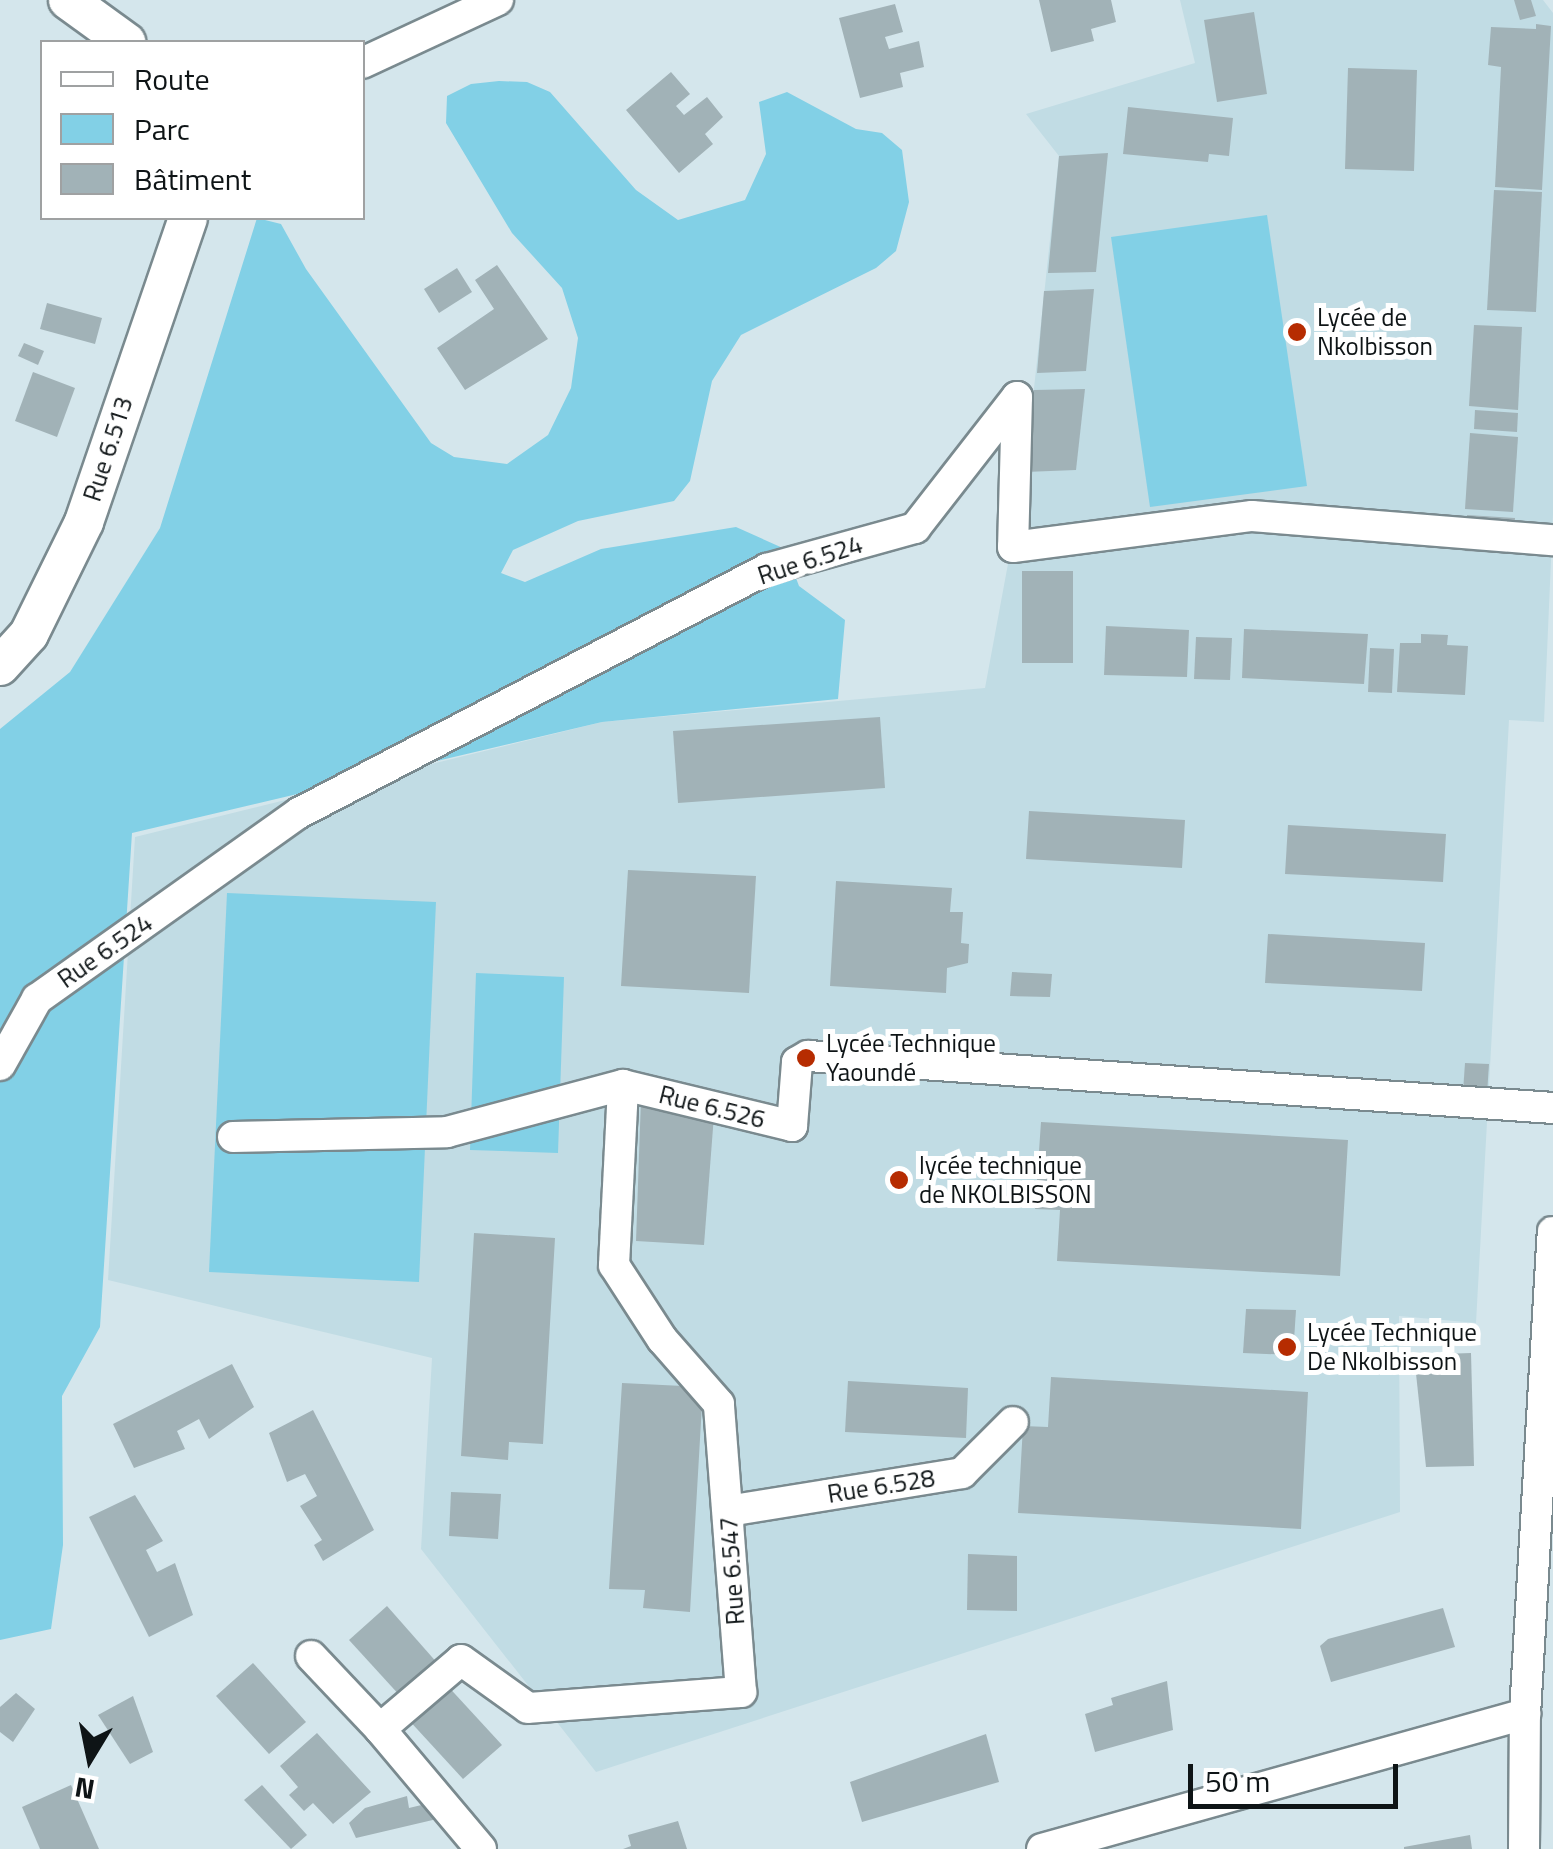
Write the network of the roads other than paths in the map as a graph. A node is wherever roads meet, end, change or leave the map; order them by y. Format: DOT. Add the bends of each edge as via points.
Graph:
graph roads {
  1 [pos="68,0"];
  2 [pos="498,0"];
  3 [pos="123,40"];
  4 [pos="365,62"];
  5 [pos="187,220"];
  6 [pos="1553,540"];
  7 [pos="0,666"];
  8 [pos="0,1065"];
  9 [pos="622,1085"];
  10 [pos="1553,1108"];
  11 [pos="233,1137"];
  12 [pos="1553,1232"];
  13 [pos="1014,1422"];
  14 [pos="728,1511"];
  15 [pos="311,1656"];
  16 [pos="1525,1714"];
  17 [pos="380,1729"];
  18 [pos="481,1849"];
  19 [pos="1042,1849"];
  20 [pos="1524,1849"];
  1 -- 3 [label="street"];
  2 -- 4 [label="street"];
  5 -- 7 [label="street, Rue 6.513" via="84,522 29,634"];
  6 -- 8 [label="street, Rue 6.524" via="1252,516 1013,547 1017,397 915,528 767,570 299,813 37,999"];
  9 -- 10 [label="street, Rue 6.526" via="792,1126 797,1062 808,1056"];
  9 -- 11 [label="street, Rue 6.526" via="447,1132"];
  9 -- 14 [label="street, Rue 6.547" via="614,1265 662,1339 719,1404"];
  12 -- 16 [label="street"];
  13 -- 14 [label="street, Rue 6.528" via="962,1473"];
  14 -- 17 [label="street, Rue 6.547" via="741,1692 528,1708 462,1660"];
  15 -- 17 [label="street"];
  16 -- 19 [label="street"];
  16 -- 20 [label="street"];
  17 -- 18 [label="street"];
}
